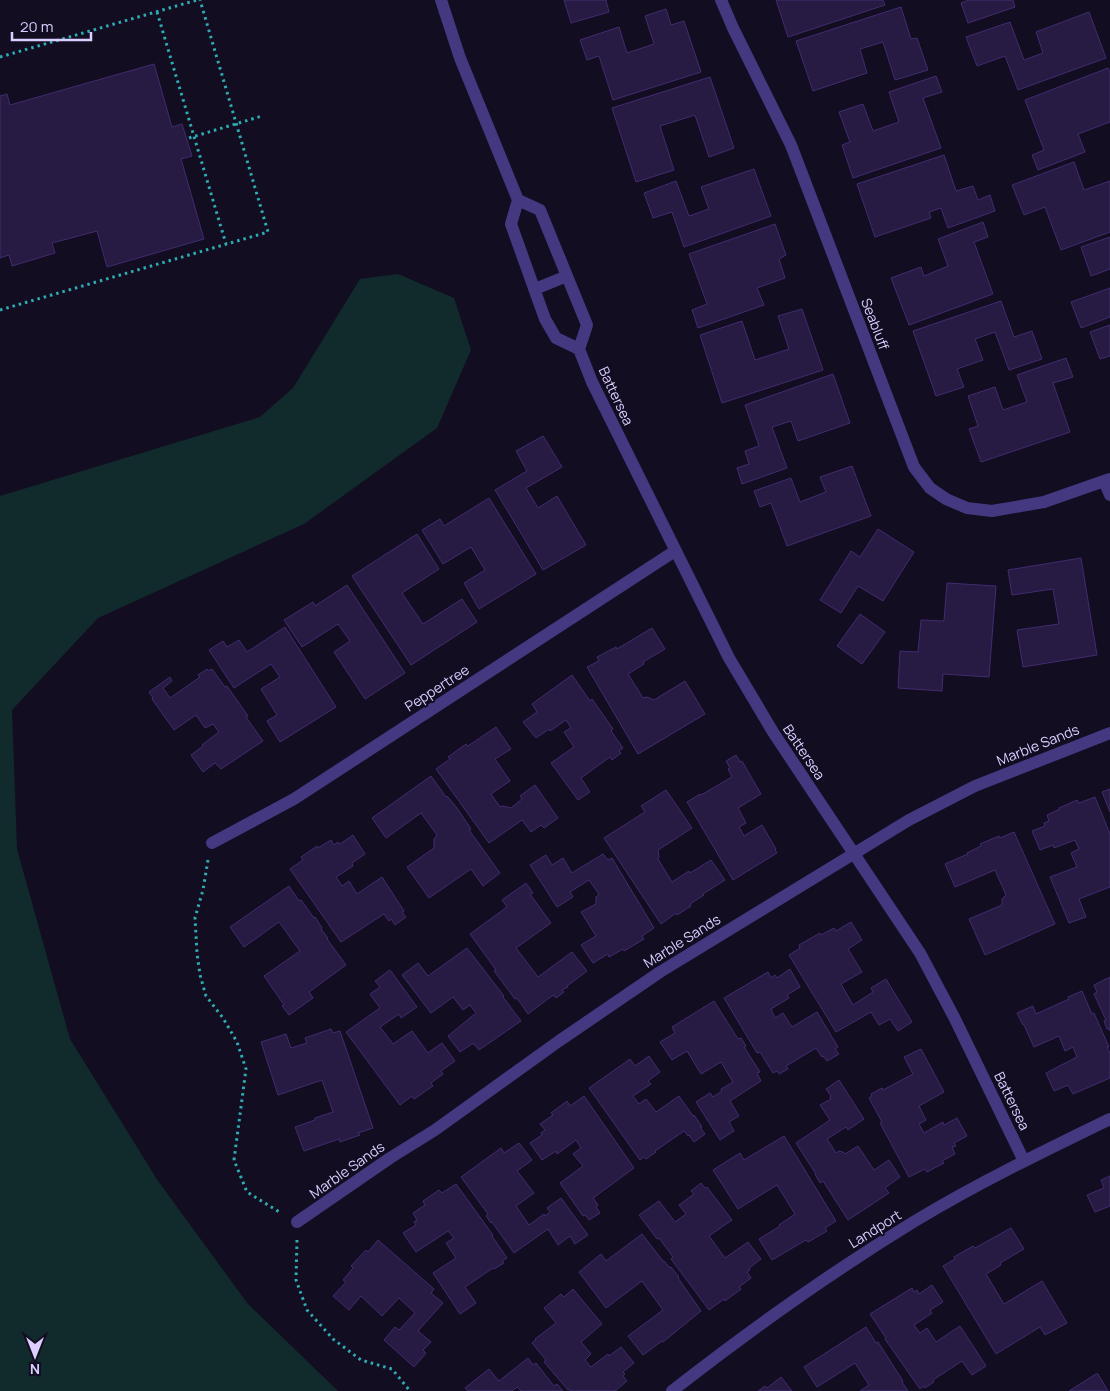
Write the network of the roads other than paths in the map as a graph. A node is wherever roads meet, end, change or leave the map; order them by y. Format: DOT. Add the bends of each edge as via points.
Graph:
graph roads {
  1 [pos="441,0"];
  2 [pos="721,0"];
  3 [pos="518,200"];
  4 [pos="567,276"];
  5 [pos="535,290"];
  6 [pos="579,349"];
  7 [pos="1107,480"];
  8 [pos="1110,495"];
  9 [pos="675,551"];
  10 [pos="1110,733"];
  11 [pos="212,843"];
  12 [pos="854,853"];
  13 [pos="1110,1119"];
  14 [pos="1024,1160"];
  15 [pos="297,1222"];
  16 [pos="672,1391"];
  1 -- 3 [label="street" via="460,58"];
  2 -- 7 [label="street, Seabluff" via="790,145 914,467 930,488 966,508 992,511 1044,502"];
  3 -- 4 [label="street" via="540,210"];
  3 -- 5 [label="street" via="512,224"];
  4 -- 5 [label="street"];
  4 -- 6 [label="street" via="586,325"];
  5 -- 6 [label="street" via="556,338"];
  6 -- 9 [label="street, Battersea"];
  7 -- 8 [label="street"];
  9 -- 11 [label="street, Peppertree" via="294,799"];
  9 -- 12 [label="street, Battersea" via="734,667"];
  10 -- 12 [label="street, Marble Sands" via="974,786"];
  12 -- 14 [label="street, Battersea" via="920,953"];
  12 -- 15 [label="street, Marble Sands" via="660,972 435,1130"];
  13 -- 14 [label="street, Landport"];
  14 -- 16 [label="street, Landport" via="916,1221 820,1281"];
}
